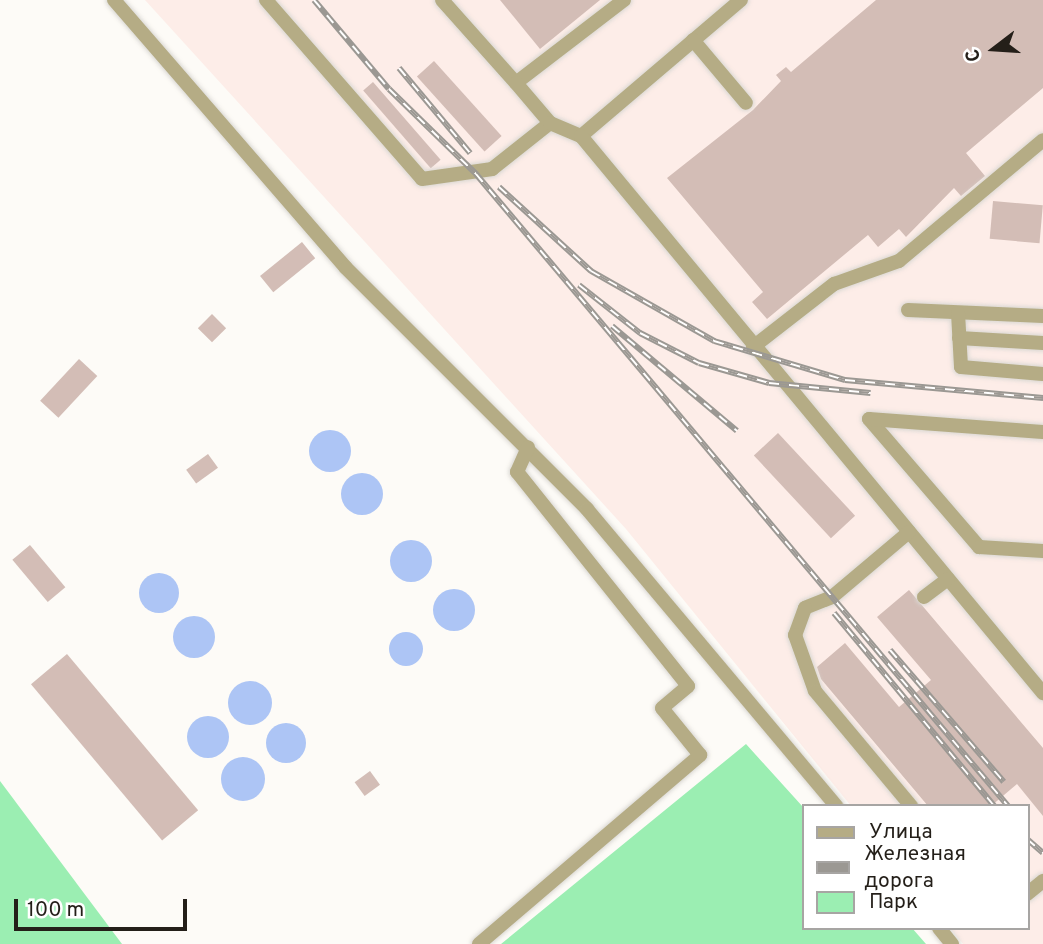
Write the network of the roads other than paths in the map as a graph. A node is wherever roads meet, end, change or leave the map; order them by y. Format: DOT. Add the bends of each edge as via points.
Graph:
graph roads {
  1 [pos="114,0"];
  2 [pos="266,0"];
  3 [pos="442,0"];
  4 [pos="624,0"];
  5 [pos="741,0"];
  6 [pos="693,40"];
  7 [pos="516,83"];
  8 [pos="746,103"];
  9 [pos="550,123"];
  10 [pos="580,136"];
  11 [pos="1043,141"];
  12 [pos="908,310"];
  13 [pos="958,313"];
  14 [pos="1043,316"];
  15 [pos="959,338"];
  16 [pos="1043,343"];
  17 [pos="753,348"];
  18 [pos="1043,374"];
  19 [pos="1043,432"];
  20 [pos="528,447"];
  21 [pos="909,532"];
  22 [pos="1043,551"];
  23 [pos="947,579"];
  24 [pos="924,597"];
  25 [pos="1043,693"];
  26 [pos="834,804"];
  27 [pos="909,804"];
  28 [pos="1043,881"];
  29 [pos="1029,892"];
  30 [pos="941,930"];
  31 [pos="479,944"];
  32 [pos="952,944"];
  1 -- 20 [label="street" via="337,258"];
  2 -- 9 [label="street" via="422,179 492,169"];
  3 -- 7 [label="street"];
  4 -- 7 [label="street"];
  5 -- 6 [label="street"];
  6 -- 8 [label="street"];
  6 -- 10 [label="street"];
  7 -- 9 [label="street"];
  9 -- 10 [label="street"];
  10 -- 17 [label="street"];
  11 -- 17 [label="street" via="899,261 834,284"];
  12 -- 13 [label="street"];
  13 -- 14 [label="street"];
  13 -- 15 [label="street"];
  15 -- 16 [label="street"];
  15 -- 18 [label="street" via="961,367"];
  17 -- 21 [label="street"];
  19 -- 22 [label="street" via="869,419 979,548"];
  20 -- 26 [label="street"];
  20 -- 31 [label="street" via="517,472 688,686 662,708 699,755"];
  21 -- 23 [label="street"];
  21 -- 27 [label="street" via="832,597 805,608 795,626 810,683"];
  23 -- 24 [label="street"];
  23 -- 25 [label="street"];
  28 -- 29 [label="street"];
  30 -- 32 [label="street"];
}
